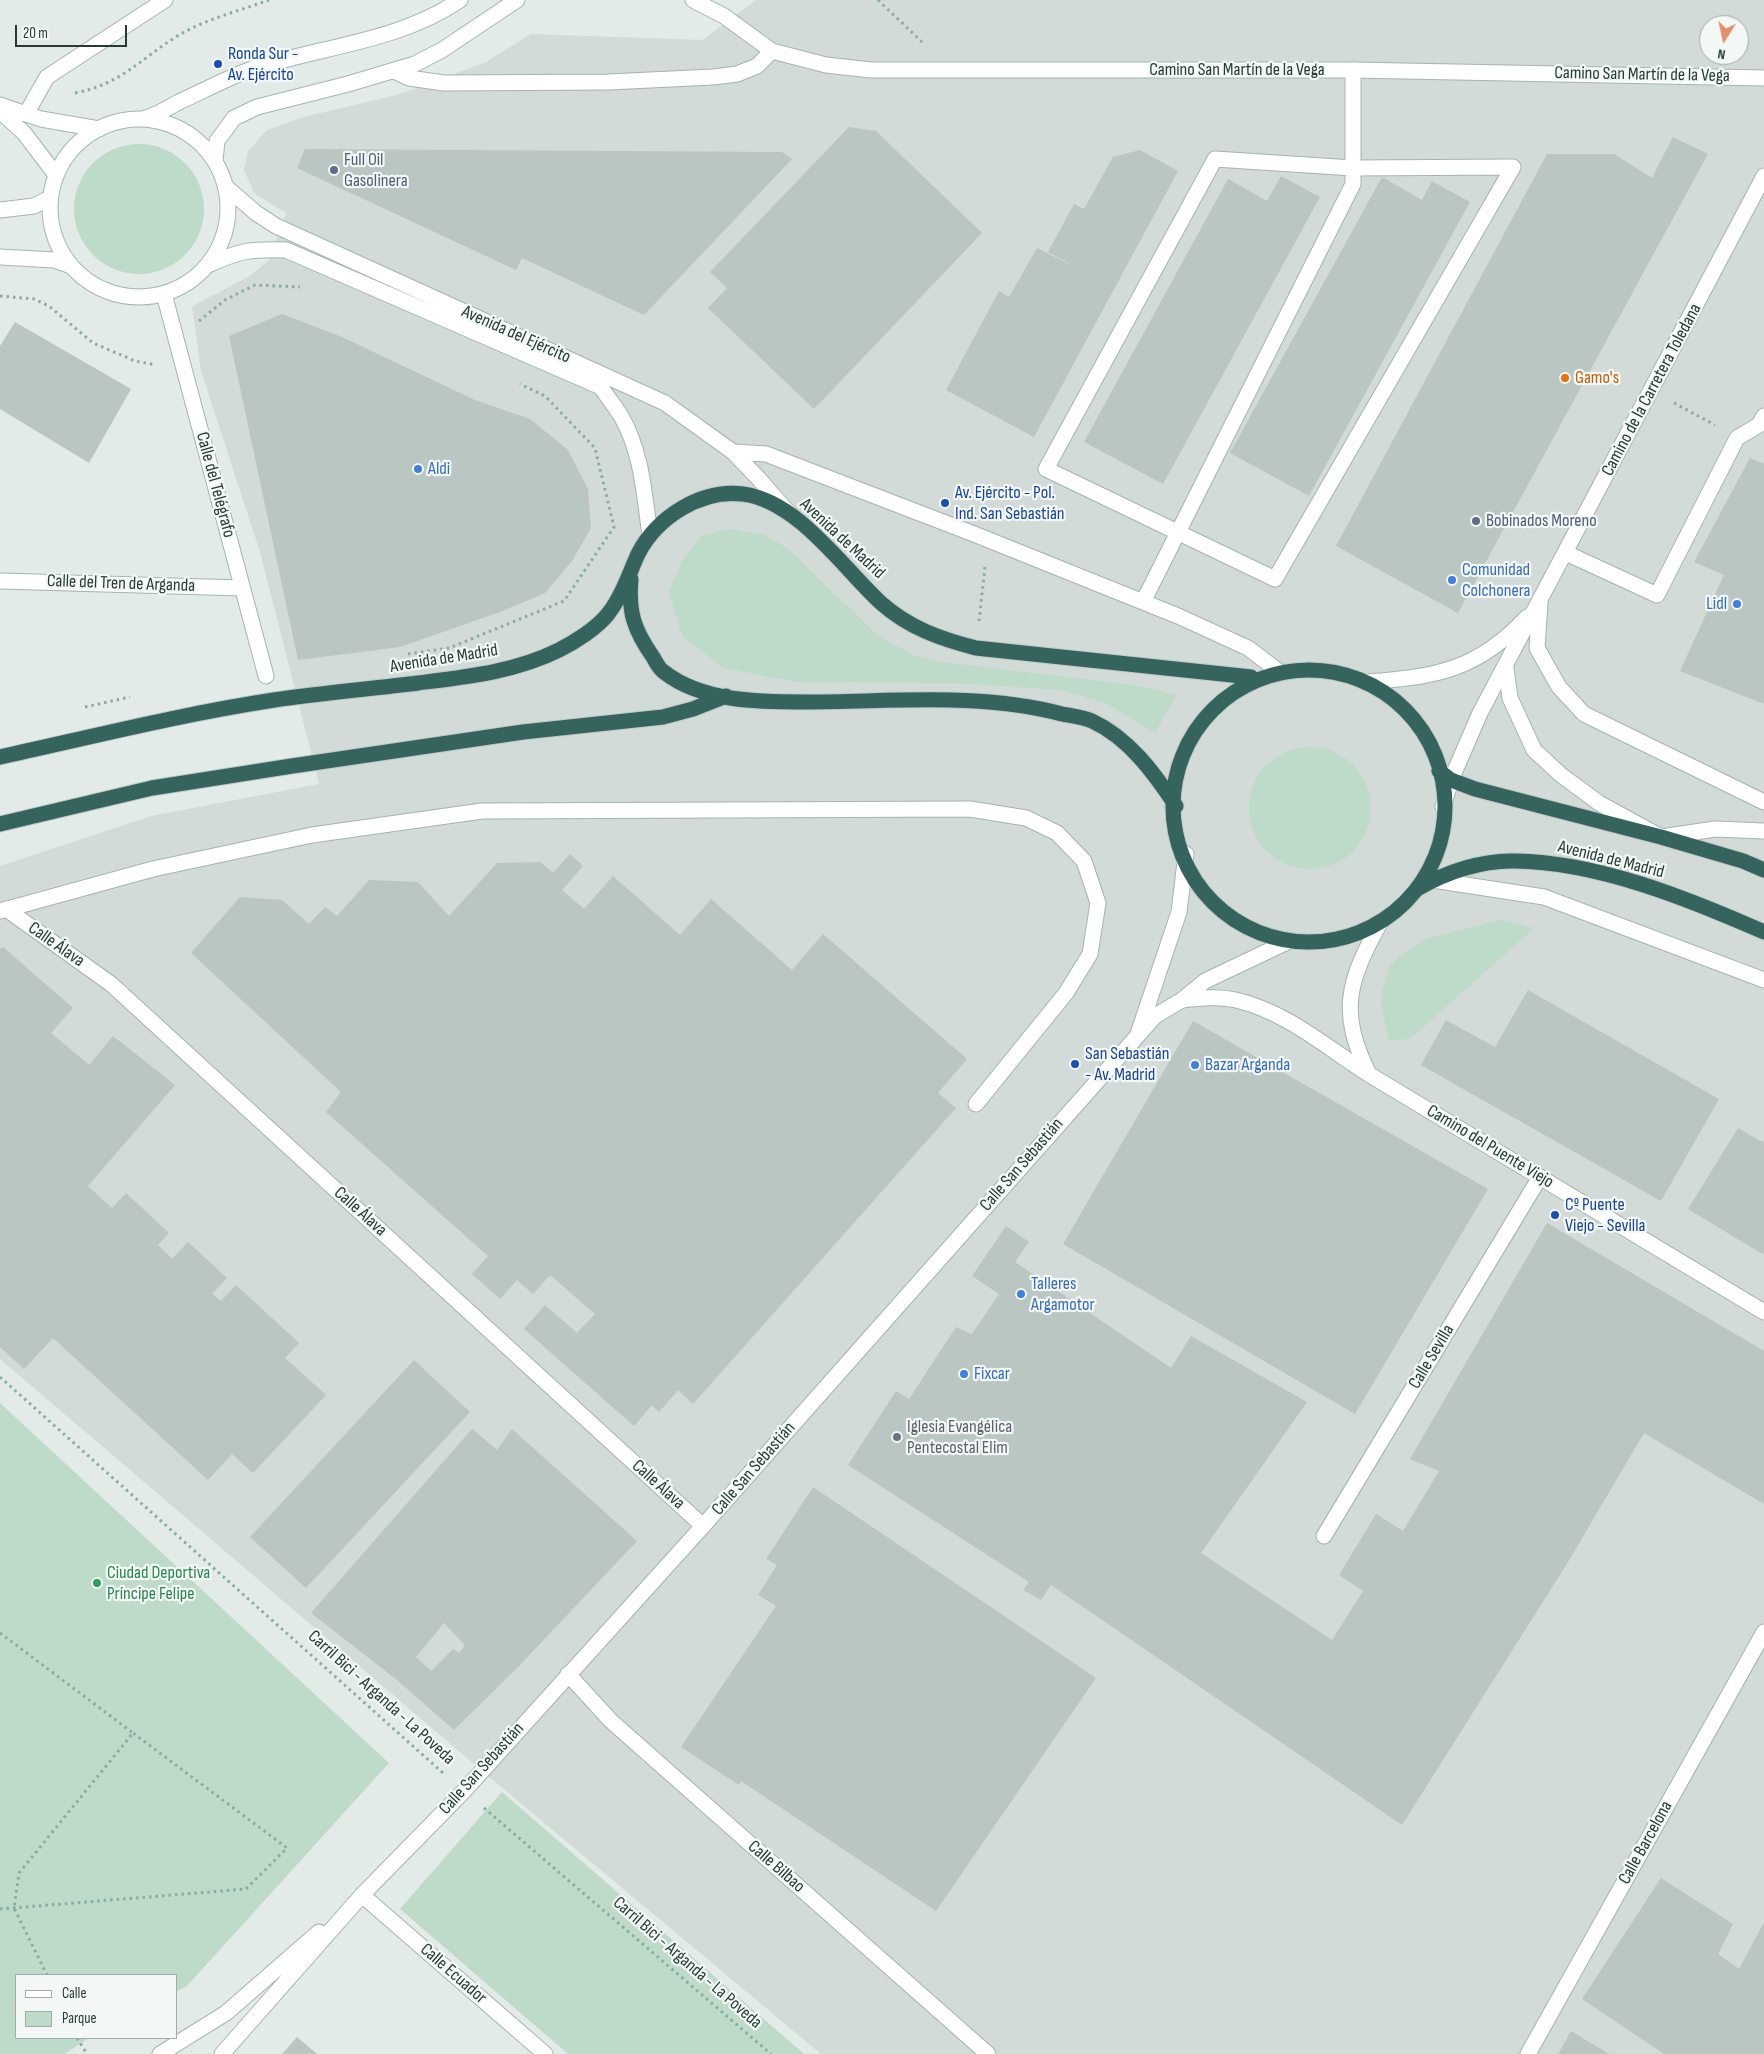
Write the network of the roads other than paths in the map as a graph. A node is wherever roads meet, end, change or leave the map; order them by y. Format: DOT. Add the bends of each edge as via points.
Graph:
graph roads {
  1 [pos="165,0"];
  2 [pos="460,0"];
  3 [pos="517,0"];
  4 [pos="693,0"];
  5 [pos="711,0"];
  6 [pos="724,16"];
  7 [pos="772,51"];
  8 [pos="1353,70"];
  9 [pos="394,71"];
  10 [pos="1764,78"];
  11 [pos="0,105"];
  12 [pos="0,111"];
  13 [pos="26,114"];
  14 [pos="144,119"];
  15 [pos="99,129"];
  16 [pos="215,160"];
  17 [pos="1353,168"];
  18 [pos="56,176"];
  19 [pos="1764,176"];
  20 [pos="226,187"];
  21 [pos="50,198"];
  22 [pos="0,210"];
  23 [pos="0,257"];
  24 [pos="208,265"];
  25 [pos="71,266"];
  26 [pos="164,294"];
  27 [pos="1764,416"];
  28 [pos="733,452"];
  29 [pos="787,511"];
  30 [pos="1178,532"];
  31 [pos="650,535"];
  32 [pos="1566,552"];
  33 [pos="631,576"];
  34 [pos="0,581"];
  35 [pos="242,588"];
  36 [pos="1142,602"];
  37 [pos="1540,603"];
  38 [pos="1506,668"];
  39 [pos="1277,670"];
  40 [pos="266,676"];
  41 [pos="1251,677"];
  42 [pos="1367,682"];
  43 [pos="726,696"];
  44 [pos="0,757"];
  45 [pos="1439,771"];
  46 [pos="1451,780"];
  47 [pos="1764,802"];
  48 [pos="1176,806"];
  49 [pos="1444,807"];
  50 [pos="0,824"];
  51 [pos="1764,831"];
  52 [pos="1661,838"];
  53 [pos="1186,854"];
  54 [pos="1764,870"];
  55 [pos="1434,880"];
  56 [pos="1417,889"];
  57 [pos="3,910"];
  58 [pos="1380,923"];
  59 [pos="1764,932"];
  60 [pos="1285,943"];
  61 [pos="1764,980"];
  62 [pos="1182,1000"];
  63 [pos="1137,1035"];
  64 [pos="1370,1075"];
  65 [pos="976,1104"];
  66 [pos="1540,1177"];
  67 [pos="1764,1312"];
  68 [pos="703,1526"];
  69 [pos="1324,1536"];
  70 [pos="1764,1632"];
  71 [pos="1759,1654"];
  72 [pos="568,1674"];
  73 [pos="362,1895"];
  74 [pos="160,2054"];
  75 [pos="222,2054"];
  76 [pos="545,2054"];
  77 [pos="988,2054"];
  78 [pos="1528,2054"];
  1 -- 13 [label="street" via="47,77"];
  2 -- 14 [label="street" via="442,13 390,34 251,70"];
  3 -- 9 [label="street" via="442,50"];
  4 -- 6 [label="street, Camino San Martín de la Vega"];
  5 -- 6 [label="street, Camino San Martín de la Vega"];
  6 -- 7 [label="street, Camino San Martín de la Vega"];
  7 -- 8 [label="street, Camino San Martín de la Vega" via="826,65 871,70"];
  7 -- 9 [label="street" via="757,66 737,74 713,77 608,82 444,83 409,78"];
  8 -- 10 [label="street, Camino San Martín de la Vega"];
  8 -- 17 [label="street"];
  9 -- 16 [label="street" via="257,107 234,118 217,141"];
  11 -- 13 [label="street"];
  12 -- 18 [label="street" via="24,133"];
  13 -- 15 [label="street"];
  14 -- 15 [label="street" via="120,120"];
  14 -- 16 [label="street" via="160,121 191,136"];
  15 -- 18 [label="street" via="73,148"];
  16 -- 20 [label="street"];
  17 -- 30 [label="street" via="1353,184"];
  17 -- 30 [label="street" via="1215,159 1046,469"];
  17 -- 30 [label="street" via="1513,168 1275,579"];
  18 -- 21 [label="street"];
  19 -- 32 [label="street, Camino de la Carretera Toledana"];
  20 -- 24 [label="street" via="227,229 220,248"];
  20 -- 28 [label="street, Avenida del Ejército" via="276,226 665,402"];
  21 -- 22 [label="street" via="34,206"];
  21 -- 25 [label="street" via="53,234"];
  23 -- 25 [label="street" via="54,260"];
  24 -- 26 [label="street" via="196,278"];
  24 -- 31 [label="street, Avenida del Ejército" via="237,252 286,250 601,387 631,438 640,467"];
  25 -- 26 [label="street" via="86,280 111,292 144,297"];
  26 -- 35 [label="street, Calle del Telégrafo"];
  27 -- 32 [label="street" via="1759,425 1737,438 1657,594"];
  28 -- 29 [label="street, Avenida del Ejército"];
  28 -- 36 [label="street" via="766,454"];
  29 -- 31 [label="highway, Avenida de Madrid" via="746,494 725,493 683,507"];
  29 -- 41 [label="highway, Avenida de Madrid" via="883,604 939,639 976,648"];
  30 -- 36 [label="street"];
  31 -- 33 [label="highway, Avenida de Madrid"];
  32 -- 37 [label="street, Camino de la Carretera Toledana"];
  33 -- 43 [label="highway" via="629,599 632,618 641,641 663,672 692,687"];
  33 -- 44 [label="highway, Avenida de Madrid" via="608,614 590,629 560,650 515,667 471,677 272,700"];
  34 -- 35 [label="street, Calle del Tren de Arganda"];
  35 -- 40 [label="street, Calle del Telégrafo"];
  36 -- 39 [label="street" via="1248,648"];
  37 -- 38 [label="street, Camino de la Carretera Toledana"];
  37 -- 42 [label="street, Camino de la Carretera Toledana" via="1501,642 1461,667 1439,674"];
  37 -- 47 [label="street" via="1537,648 1559,687 1584,714"];
  38 -- 46 [label="street, Camino de la Carretera Toledana" via="1480,713"];
  38 -- 52 [label="street" via="1510,698 1534,750 1561,775 1600,803"];
  39 -- 41 [label="highway"];
  39 -- 42 [label="highway" via="1307,668 1336,672"];
  41 -- 48 [label="highway" via="1224,695 1194,734 1184,753 1178,776"];
  42 -- 45 [label="highway" via="1398,702 1420,726"];
  43 -- 48 [label="highway" via="761,702 972,701 1040,708 1092,721 1125,744 1152,770"];
  43 -- 50 [label="highway" via="663,716 523,732 152,788"];
  45 -- 46 [label="highway, Avenida de Madrid"];
  45 -- 49 [label="highway"];
  46 -- 49 [label="street, Camino de la Carretera Toledana"];
  46 -- 52 [label="highway, Avenida de Madrid" via="1475,790"];
  48 -- 53 [label="highway" via="1178,830"];
  49 -- 56 [label="highway" via="1436,849"];
  51 -- 52 [label="street" via="1715,829"];
  52 -- 54 [label="highway, Avenida de Madrid"];
  53 -- 60 [label="highway" via="1203,892 1221,912 1250,931"];
  53 -- 63 [label="street" via="1179,912"];
  55 -- 56 [label="highway, Avenida de Madrid"];
  55 -- 59 [label="highway, Avenida de Madrid" via="1472,866 1514,861 1565,865 1640,884 1720,912"];
  55 -- 61 [label="street" via="1544,897"];
  56 -- 58 [label="highway" via="1396,912"];
  57 -- 65 [label="street" via="153,870 312,835 482,811 970,809 1026,818 1057,833 1084,861 1098,903 1090,954 1066,993"];
  57 -- 68 [label="street, Calle Álava" via="112,984"];
  58 -- 60 [label="highway" via="1349,940 1309,945"];
  58 -- 64 [label="street" via="1356,973 1350,1001 1353,1038"];
  60 -- 62 [label="street, Calle San Sebastián" via="1205,981"];
  62 -- 63 [label="street, Calle San Sebastián" via="1155,1016"];
  62 -- 64 [label="street, Camino del Puente Viejo" via="1210,997 1236,1000 1268,1012 1295,1024"];
  63 -- 68 [label="street, Calle San Sebastián"];
  64 -- 66 [label="street, Camino del Puente Viejo"];
  66 -- 67 [label="street, Camino del Puente Viejo"];
  66 -- 69 [label="street, Calle Sevilla"];
  68 -- 72 [label="street, Calle San Sebastián"];
  70 -- 71 [label="street, Calle Barcelona"];
  71 -- 78 [label="street, Calle Barcelona"];
  72 -- 73 [label="street, Calle San Sebastián" via="464,1791"];
  72 -- 77 [label="street, Calle Bilbao" via="610,1721"];
  73 -- 74 [label="street, Calle San Sebastián" via="226,2012"];
  73 -- 75 [label="street, Calle San Sebastián"];
  73 -- 76 [label="street, Calle Ecuador"];
}
